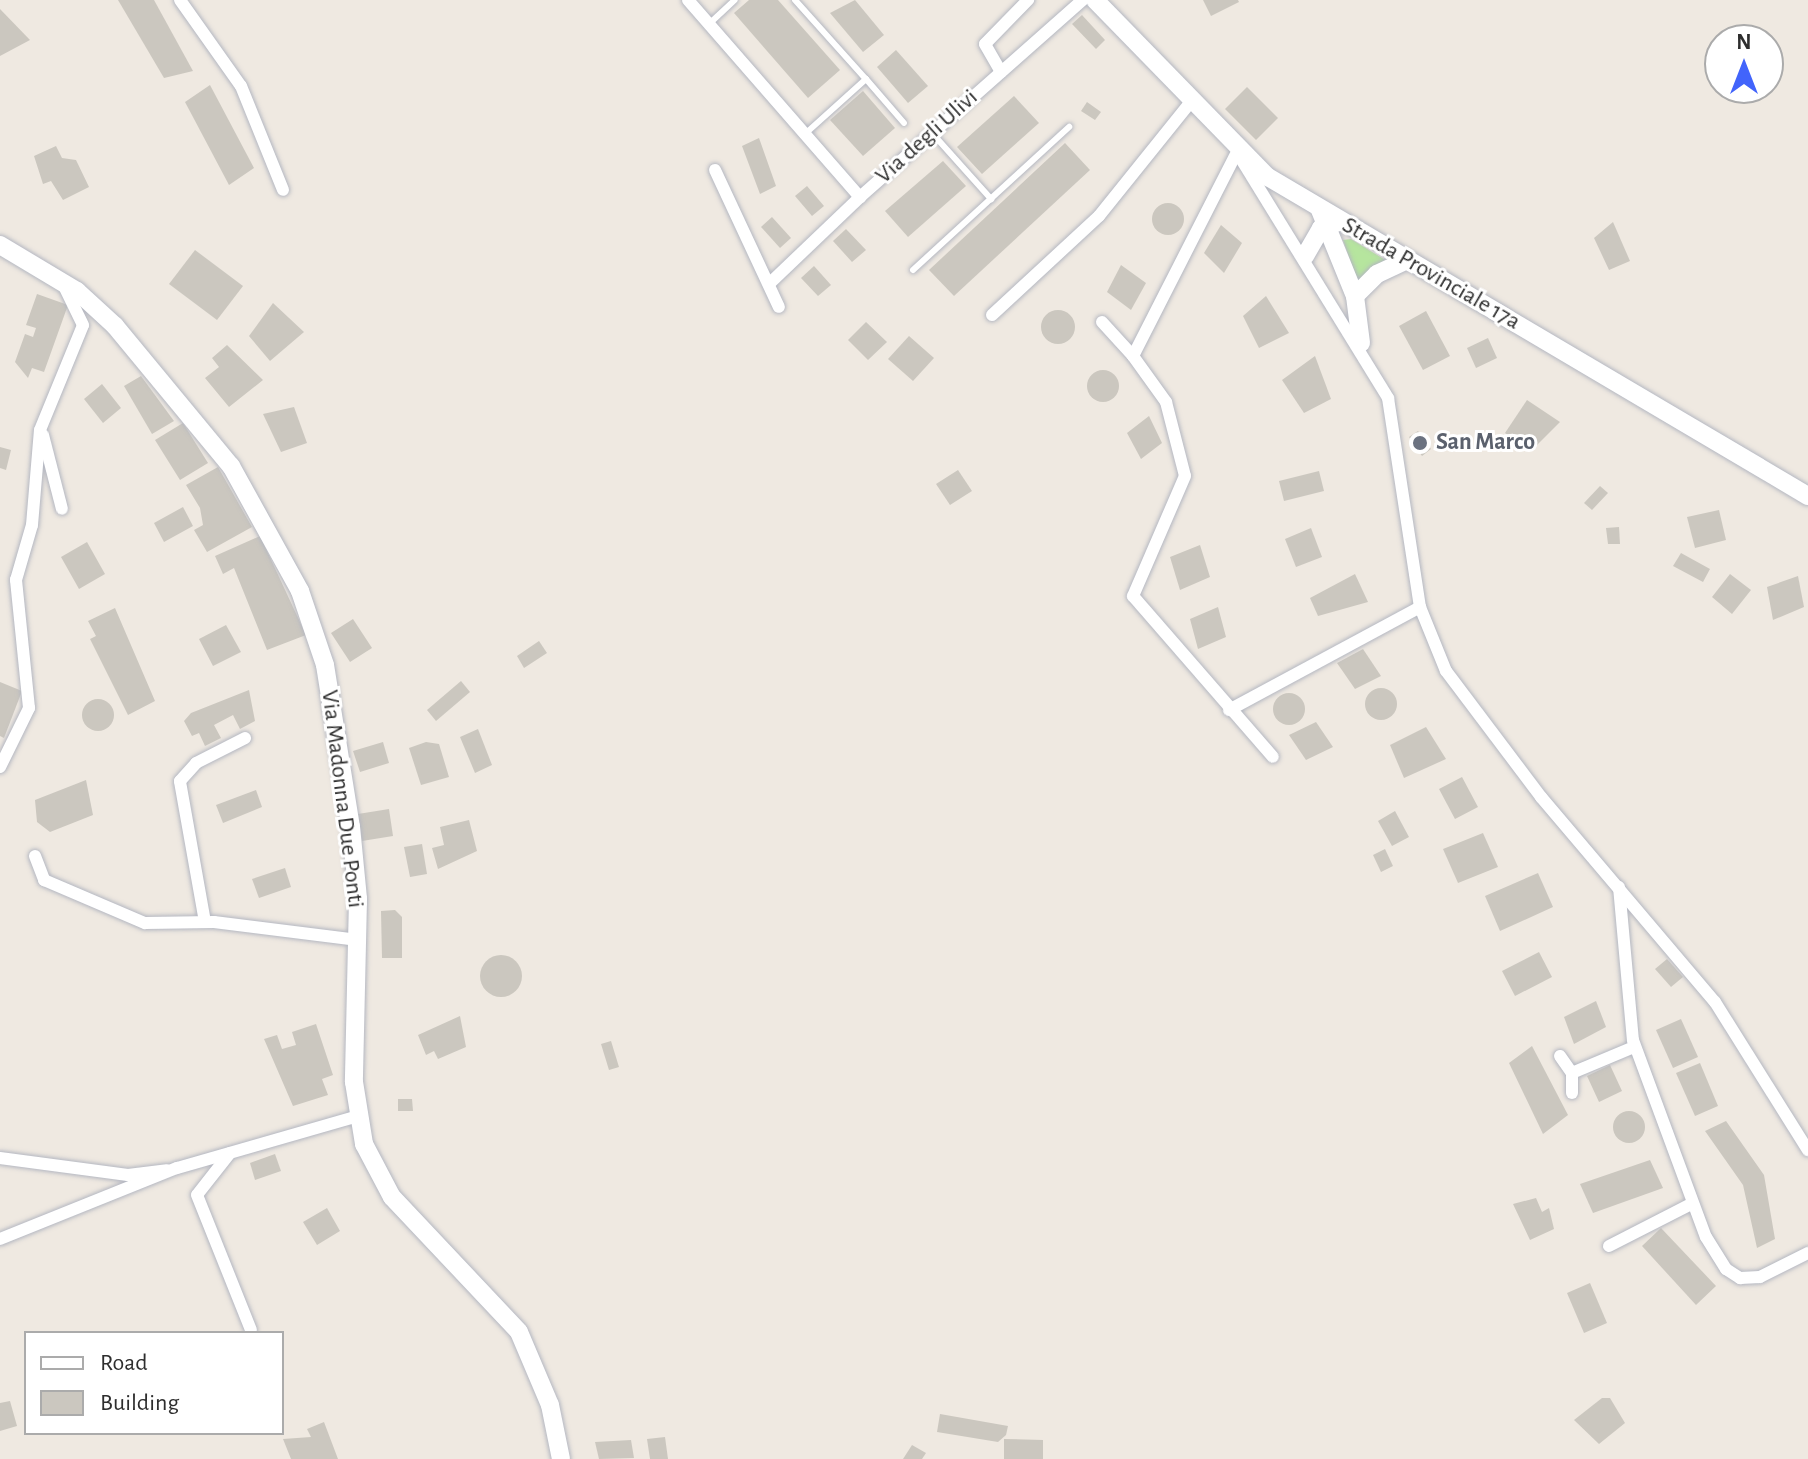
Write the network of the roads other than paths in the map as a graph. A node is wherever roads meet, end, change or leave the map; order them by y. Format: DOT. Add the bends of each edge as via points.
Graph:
graph roads {
  1 [pos="180,0"];
  2 [pos="688,0"];
  3 [pos="735,0"];
  4 [pos="795,0"];
  5 [pos="1028,0"];
  6 [pos="1083,0"];
  7 [pos="1095,0"];
  8 [pos="709,24"];
  9 [pos="1001,72"];
  10 [pos="866,79"];
  11 [pos="1190,103"];
  12 [pos="904,123"];
  13 [pos="1069,127"];
  14 [pos="932,133"];
  15 [pos="805,134"];
  16 [pos="1237,152"];
  17 [pos="715,170"];
  18 [pos="283,190"];
  19 [pos="860,197"];
  20 [pos="991,199"];
  21 [pos="1330,218"];
  22 [pos="0,245"];
  23 [pos="1305,256"];
  24 [pos="1407,260"];
  25 [pos="913,270"];
  26 [pos="61,280"];
  27 [pos="769,284"];
  28 [pos="1355,296"];
  29 [pos="779,307"];
  30 [pos="992,315"];
  31 [pos="1102,322"];
  32 [pos="1361,343"];
  33 [pos="1133,356"];
  34 [pos="42,418"];
  35 [pos="1808,496"];
  36 [pos="62,509"];
  37 [pos="1420,607"];
  38 [pos="1229,710"];
  39 [pos="245,738"];
  40 [pos="1273,757"];
  41 [pos="0,767"];
  42 [pos="35,856"];
  43 [pos="1619,885"];
  44 [pos="205,922"];
  45 [pos="358,940"];
  46 [pos="1634,1047"];
  47 [pos="1560,1056"];
  48 [pos="1572,1073"];
  49 [pos="1572,1093"];
  50 [pos="358,1116"];
  51 [pos="1808,1150"];
  52 [pos="231,1151"];
  53 [pos="0,1158"];
  54 [pos="177,1168"];
  55 [pos="1691,1204"];
  56 [pos="0,1239"];
  57 [pos="1609,1246"];
  58 [pos="1808,1253"];
  59 [pos="251,1330"];
  60 [pos="561,1459"];
  1 -- 18 [label="street" via="241,86"];
  2 -- 8 [label="street, Via degli Ulivi"];
  3 -- 8 [label="lane"];
  4 -- 10 [label="lane"];
  5 -- 9 [label="street" via="984,47"];
  6 -- 9 [label="street, Via degli Ulivi"];
  7 -- 11 [label="main road, Strada Provinciale 17a"];
  8 -- 15 [label="street, Via degli Ulivi"];
  9 -- 14 [label="street, Via degli Ulivi"];
  10 -- 12 [label="lane"];
  10 -- 15 [label="lane"];
  11 -- 16 [label="main road, Strada Provinciale 17a"];
  11 -- 30 [label="street" via="1099,216"];
  13 -- 20 [label="lane"];
  14 -- 19 [label="street, Via degli Ulivi"];
  14 -- 20 [label="lane"];
  15 -- 19 [label="street, Via degli Ulivi"];
  16 -- 21 [label="main road, Strada Provinciale 17a"];
  16 -- 23 [label="street"];
  16 -- 33 [label="street"];
  17 -- 27 [label="street"];
  19 -- 27 [label="street"];
  20 -- 25 [label="lane"];
  21 -- 23 [label="main road"];
  21 -- 24 [label="main road, Strada Provinciale 17a"];
  21 -- 28 [label="main road"];
  22 -- 26 [label="main road, Via Madonna Due Ponti"];
  23 -- 32 [label="street"];
  24 -- 28 [label="main road" via="1377,274"];
  24 -- 35 [label="main road, Strada Provinciale 17a"];
  26 -- 34 [label="street" via="83,325"];
  26 -- 45 [label="main road, Via Madonna Due Ponti" via="110,320 225,459 300,591 325,665 351,827"];
  27 -- 29 [label="street"];
  28 -- 32 [label="main road"];
  31 -- 33 [label="street"];
  32 -- 37 [label="street" via="1397,428"];
  33 -- 38 [label="street" via="1170,412 1185,476 1133,596"];
  34 -- 36 [label="street"];
  34 -- 41 [label="street" via="32,525 16,580 29,708"];
  37 -- 38 [label="street"];
  37 -- 43 [label="street" via="1462,697"];
  38 -- 40 [label="street"];
  39 -- 44 [label="street" via="196,763 180,781"];
  42 -- 44 [label="street" via="44,880 145,923"];
  43 -- 46 [label="street"];
  43 -- 51 [label="street" via="1729,1020"];
  44 -- 45 [label="street"];
  45 -- 50 [label="main road, Via Madonna Due Ponti"];
  46 -- 48 [label="street"];
  46 -- 55 [label="street"];
  47 -- 48 [label="street"];
  48 -- 49 [label="street"];
  50 -- 52 [label="street"];
  50 -- 60 [label="main road, Via Madonna Due Ponti" via="372,1165 392,1197 519,1332 550,1405"];
  52 -- 54 [label="street"];
  52 -- 59 [label="street" via="204,1177 197,1195"];
  53 -- 54 [label="street" via="128,1175"];
  54 -- 56 [label="street"];
  55 -- 57 [label="street"];
  55 -- 58 [label="street" via="1733,1275 1760,1277"];
}
